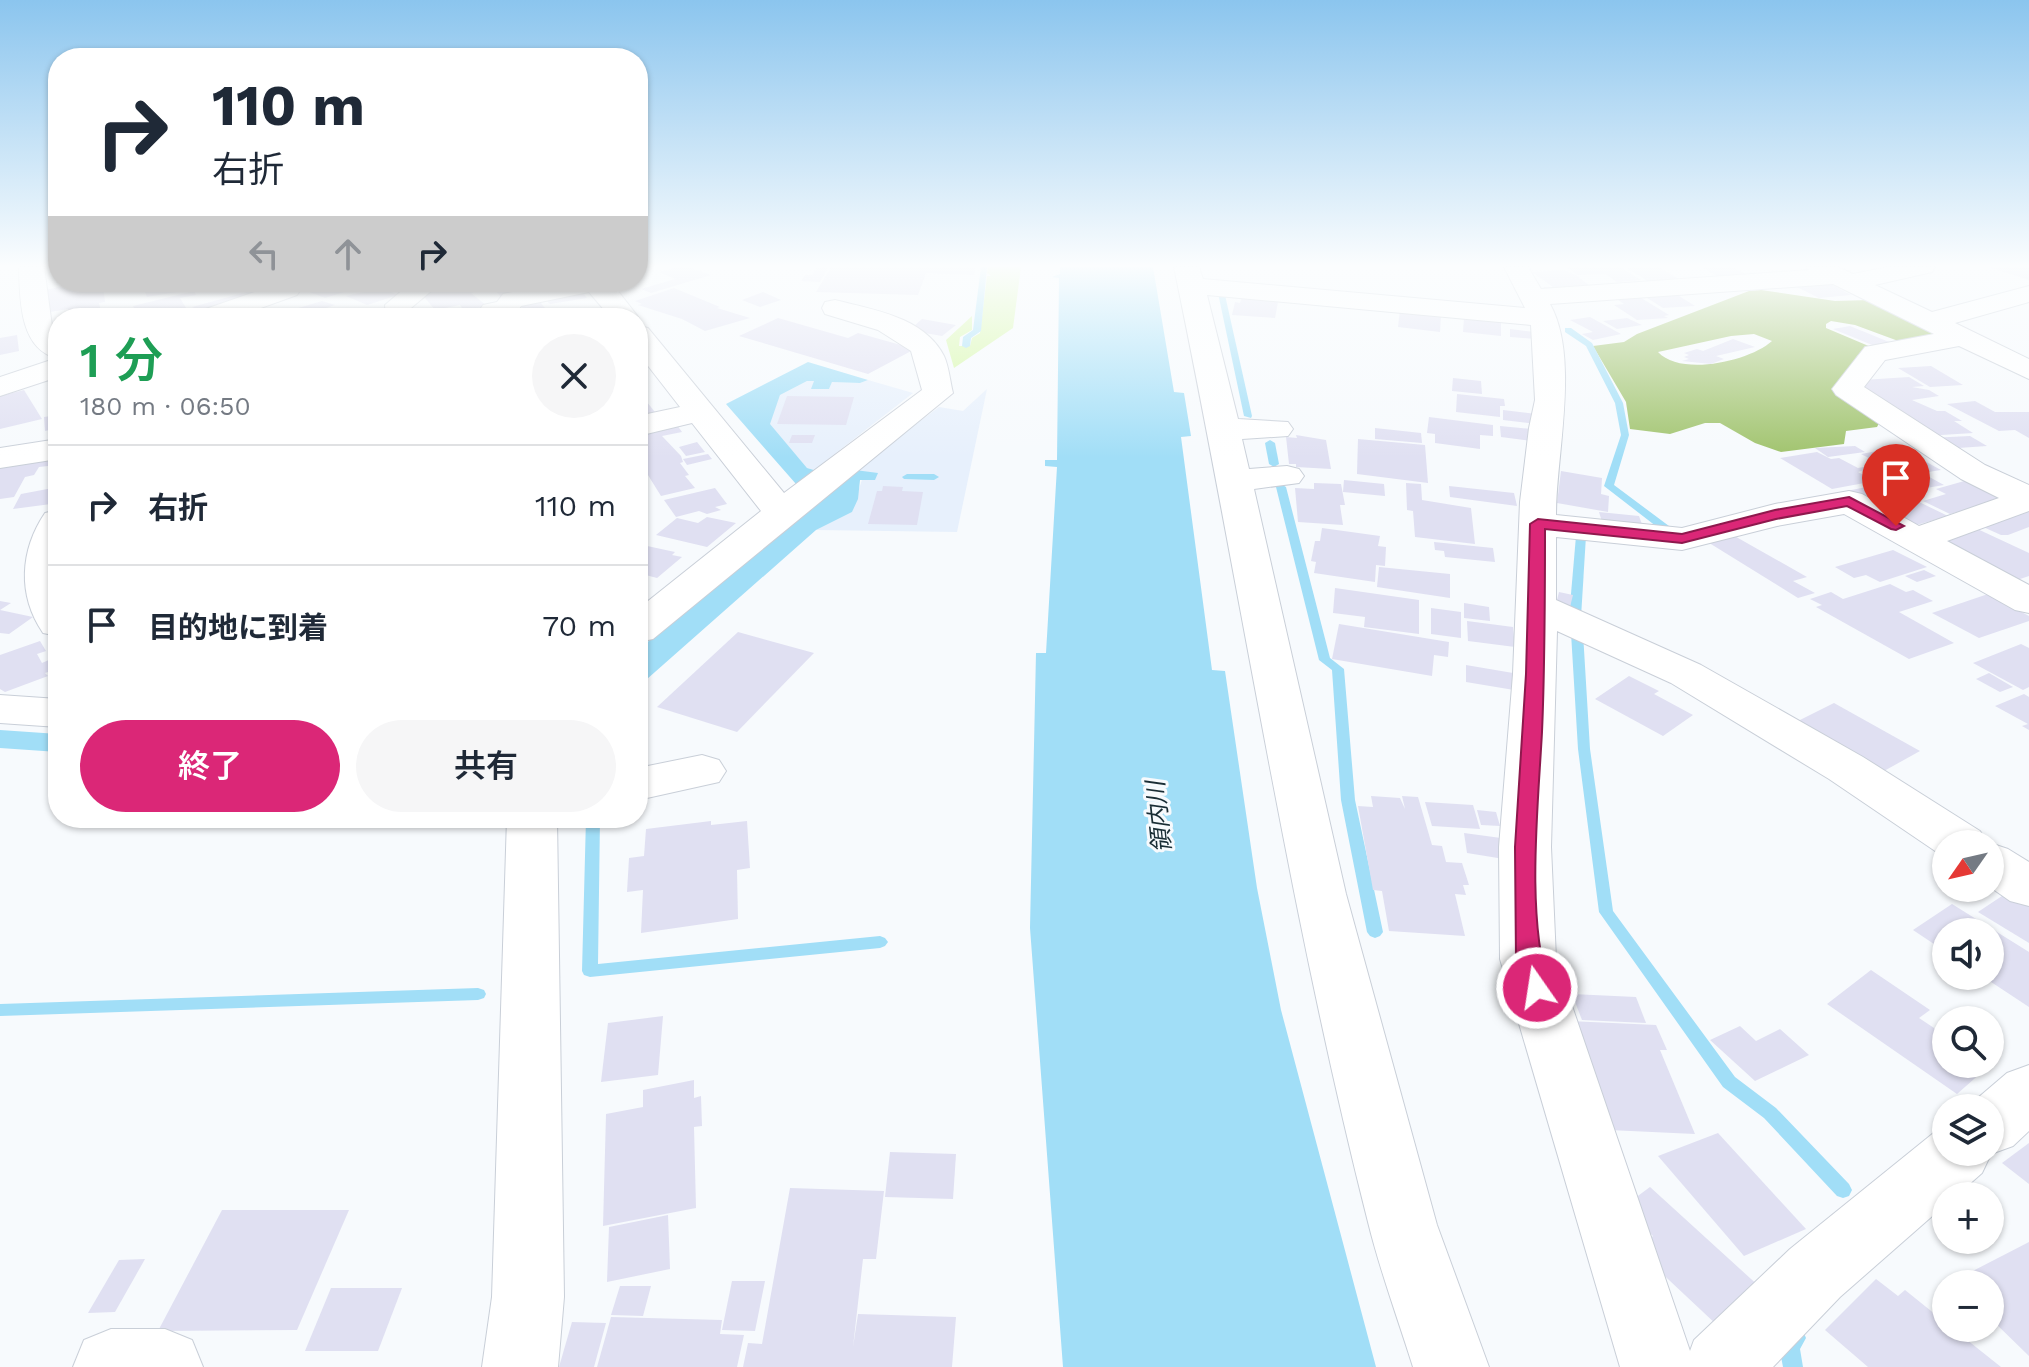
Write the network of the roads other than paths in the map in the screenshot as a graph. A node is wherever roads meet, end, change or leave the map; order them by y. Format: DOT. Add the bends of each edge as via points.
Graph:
graph roads {
  1 [pos="902,331"];
  2 [pos="1202,331"];
  3 [pos="1538,331"];
  4 [pos="1951,331"];
  5 [pos="1964,337"];
  6 [pos="648,347"];
  7 [pos="2026,367"];
  8 [pos="48,383"];
  9 [pos="0,387"];
  10 [pos="698,412"];
  11 [pos="648,424"];
  12 [pos="1224,429"];
  13 [pos="1277,429"];
  14 [pos="48,451"];
  15 [pos="0,458"];
  16 [pos="1287,476"];
  17 [pos="1233,481"];
  18 [pos="781,513"];
  19 [pos="1538,524"];
  20 [pos="1920,538"];
  21 [pos="48,544"];
  22 [pos="48,598"];
  23 [pos="2029,601"];
  24 [pos="1536,606"];
  25 [pos="648,622"];
  26 [pos="702,771"];
  27 [pos="648,782"];
  28 [pos="532,828"];
  29 [pos="1941,830"];
  30 [pos="2004,871"];
  31 [pos="2029,887"];
  32 [pos="2029,1092"];
  33 [pos="2004,1114"];
  34 [pos="1942,1166"];
  35 [pos="111,1367"];
  36 [pos="165,1367"];
  37 [pos="520,1367"];
  38 [pos="1451,1367"];
  39 [pos="1658,1367"];
  40 [pos="1721,1367"];
  1 -- 18 [label="street" via="929,355 938,393"];
  2 -- 12 [label="street"];
  3 -- 19 [label="street" via="1551,400"];
  4 -- 5 [label="street"];
  5 -- 7 [label="street"];
  5 -- 20 [label="street" via="1875,353 1847,389 1973,472 2029,499"];
  6 -- 10 [label="street"];
  8 -- 9 [label="street"];
  10 -- 11 [label="street"];
  10 -- 18 [label="street"];
  12 -- 13 [label="street"];
  12 -- 17 [label="street"];
  14 -- 15 [label="street"];
  16 -- 17 [label="street"];
  17 -- 38 [label="street" via="1319,894 1403,1225"];
  18 -- 25 [label="street"];
  19 -- 20 [label="street" via="1682,539 1849,502"];
  19 -- 24 [label="street"];
  20 -- 23 [label="street"];
  21 -- 22 [label="street" via="41,579"];
  24 -- 29 [label="street" via="1686,674"];
  24 -- 39 [label="street" via="1525,847 1528,959"];
  26 -- 27 [label="street"];
  28 -- 37 [label="street" via="528,1297"];
  30 -- 31 [label="street"];
  32 -- 33 [label="street"];
  34 -- 40 [label="street" via="1815,1273"];
  35 -- 36 [label="street"];
}
